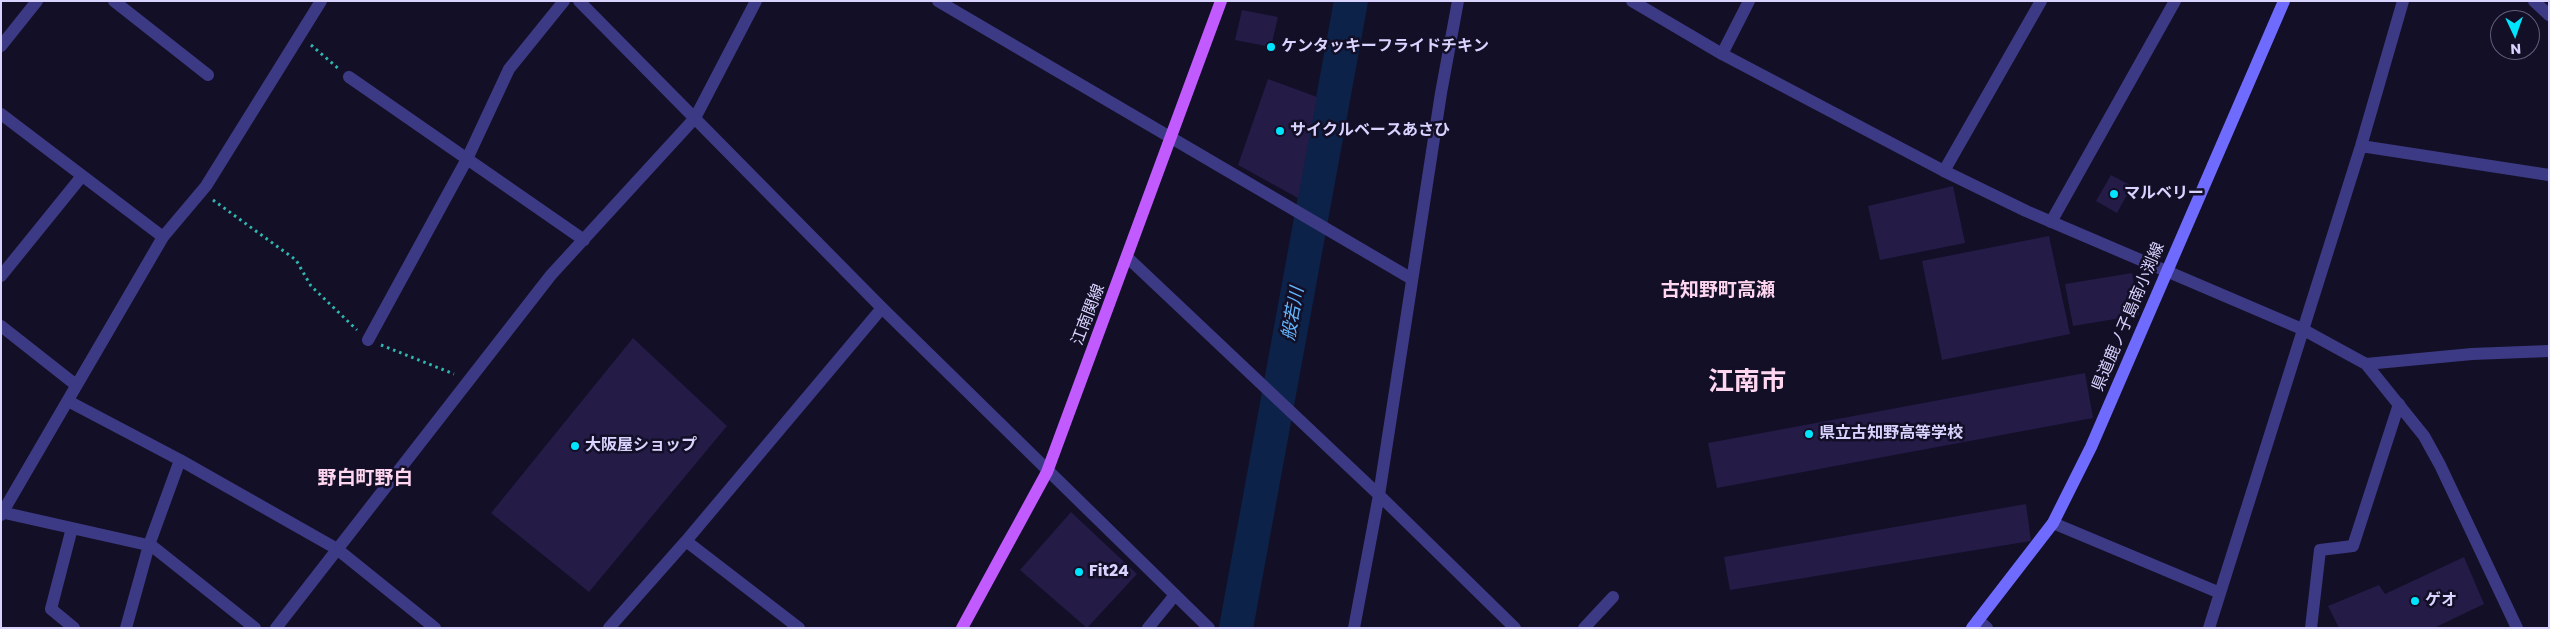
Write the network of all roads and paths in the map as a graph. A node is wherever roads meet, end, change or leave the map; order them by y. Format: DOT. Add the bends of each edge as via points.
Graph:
graph roads {
  1 [pos="38,1"];
  2 [pos="114,1"];
  3 [pos="321,1"];
  4 [pos="564,1"];
  5 [pos="578,1"];
  6 [pos="756,1"];
  7 [pos="938,1"];
  8 [pos="1221,1"];
  9 [pos="1458,1"];
  10 [pos="1632,1"];
  11 [pos="1749,1"];
  12 [pos="2041,1"];
  13 [pos="2175,1"];
  14 [pos="2284,1"];
  15 [pos="2403,1"];
  16 [pos="2534,1"];
  17 [pos="2549,15"];
  18 [pos="301,36"];
  19 [pos="1,46"];
  20 [pos="1722,54"];
  21 [pos="208,75"];
  22 [pos="349,77"];
  23 [pos="1,114"];
  24 [pos="695,118"];
  25 [pos="1171,138"];
  26 [pos="2361,146"];
  27 [pos="467,159"];
  28 [pos="1944,172"];
  29 [pos="2549,175"];
  30 [pos="82,176"];
  31 [pos="202,192"];
  32 [pos="2050,222"];
  33 [pos="163,237"];
  34 [pos="584,240"];
  35 [pos="1128,258"];
  36 [pos="2167,270"];
  37 [pos="1,276"];
  38 [pos="1412,279"];
  39 [pos="882,308"];
  40 [pos="1,326"];
  41 [pos="2302,329"];
  42 [pos="368,340"];
  43 [pos="2549,351"];
  44 [pos="2366,364"];
  45 [pos="469,380"];
  46 [pos="76,385"];
  47 [pos="68,401"];
  48 [pos="2399,404"];
  49 [pos="180,460"];
  50 [pos="1047,472"];
  51 [pos="1379,495"];
  52 [pos="2,513"];
  53 [pos="2053,523"];
  54 [pos="72,528"];
  55 [pos="686,541"];
  56 [pos="149,545"];
  57 [pos="337,549"];
  58 [pos="2220,592"];
  59 [pos="1175,595"];
  60 [pos="1614,597"];
  61 [pos="1979,625"];
  62 [pos="74,628"];
  63 [pos="126,628"];
  64 [pos="255,628"];
  65 [pos="276,628"];
  66 [pos="435,628"];
  67 [pos="609,628"];
  68 [pos="800,628"];
  69 [pos="962,628"];
  70 [pos="1148,628"];
  71 [pos="1209,628"];
  72 [pos="1354,628"];
  73 [pos="1515,628"];
  74 [pos="1584,628"];
  75 [pos="2209,628"];
  76 [pos="2311,628"];
  77 [pos="2517,628"];
  1 -- 19 [label="street"];
  2 -- 21 [label="street"];
  3 -- 18 [label="street"];
  4 -- 27 [label="street" via="509,69"];
  5 -- 24 [label="street"];
  6 -- 24 [label="street"];
  7 -- 25 [label="street"];
  8 -- 25 [label="main road, 江南関線"];
  9 -- 38 [label="street" via="1440,93"];
  10 -- 20 [label="street"];
  11 -- 20 [label="street"];
  12 -- 28 [label="street"];
  13 -- 32 [label="street"];
  14 -- 36 [label="main road, 県道鹿ノ子島南小渕線"];
  15 -- 26 [label="street"];
  16 -- 17 [label="street"];
  18 -- 22 [label="path"];
  18 -- 31 [label="street"];
  20 -- 28 [label="street"];
  22 -- 27 [label="street"];
  23 -- 30 [label="street"];
  24 -- 34 [label="street"];
  24 -- 39 [label="street"];
  25 -- 35 [label="main road, 江南関線"];
  25 -- 38 [label="street"];
  26 -- 29 [label="street"];
  26 -- 41 [label="street"];
  27 -- 34 [label="street"];
  27 -- 42 [label="street"];
  28 -- 32 [label="street"];
  30 -- 33 [label="street"];
  30 -- 37 [label="street"];
  31 -- 33 [label="street"];
  31 -- 42 [label="path" via="296,260 311,286"];
  32 -- 36 [label="street"];
  33 -- 46 [label="street"];
  34 -- 45 [label="street" via="551,275"];
  35 -- 50 [label="main road, 江南関線"];
  35 -- 51 [label="street"];
  36 -- 41 [label="street"];
  36 -- 53 [label="main road, 県道鹿ノ子島南小渕線" via="2091,447"];
  38 -- 51 [label="street"];
  39 -- 50 [label="street"];
  39 -- 55 [label="street"];
  40 -- 46 [label="street"];
  41 -- 44 [label="street"];
  41 -- 58 [label="street"];
  42 -- 45 [label="path"];
  43 -- 44 [label="street"];
  44 -- 48 [label="street"];
  45 -- 57 [label="street"];
  46 -- 47 [label="street"];
  47 -- 49 [label="street"];
  47 -- 52 [label="street"];
  48 -- 76 [label="street" via="2353,546 2320,550"];
  48 -- 77 [label="street" via="2424,436 2440,465"];
  49 -- 56 [label="street"];
  49 -- 57 [label="street"];
  50 -- 59 [label="street"];
  50 -- 69 [label="main road, 江南関線"];
  51 -- 72 [label="street"];
  51 -- 73 [label="street"];
  52 -- 54 [label="street"];
  53 -- 58 [label="street"];
  53 -- 61 [label="main road, 県道鹿ノ子島南小渕線"];
  54 -- 56 [label="street"];
  54 -- 62 [label="street" via="51,609"];
  55 -- 67 [label="street"];
  55 -- 68 [label="street"];
  56 -- 63 [label="street"];
  56 -- 64 [label="street"];
  57 -- 65 [label="street"];
  57 -- 66 [label="street"];
  58 -- 75 [label="street"];
  59 -- 70 [label="street"];
  59 -- 71 [label="street"];
  60 -- 74 [label="street"];
}
